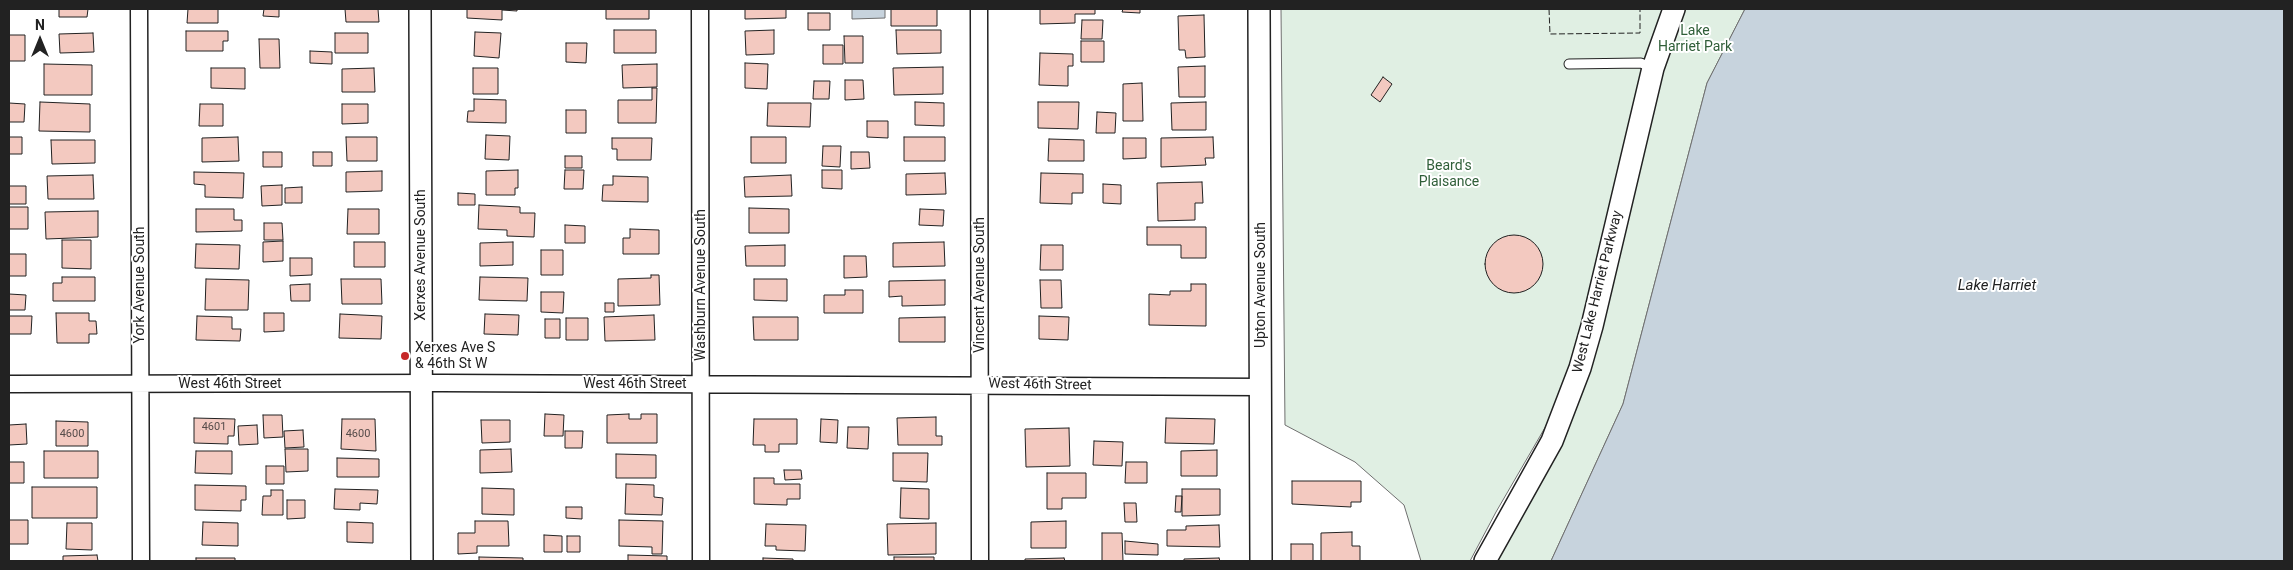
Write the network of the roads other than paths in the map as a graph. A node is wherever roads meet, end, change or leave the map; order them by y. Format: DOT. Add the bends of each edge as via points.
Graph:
graph roads {
  1 [pos="139,9"];
  2 [pos="420,9"];
  3 [pos="700,9"];
  4 [pos="979,9"];
  5 [pos="1259,9"];
  6 [pos="1674,9"];
  7 [pos="1569,64"];
  8 [pos="1652,68"];
  9 [pos="422,383"];
  10 [pos="9,384"];
  11 [pos="140,384"];
  12 [pos="701,384"];
  13 [pos="980,384"];
  14 [pos="1261,387"];
  15 [pos="141,561"];
  16 [pos="422,561"];
  17 [pos="701,561"];
  18 [pos="980,561"];
  19 [pos="1261,561"];
  20 [pos="1485,561"];
  1 -- 11 [label="street, York Avenue South"];
  2 -- 9 [label="street, Xerxes Avenue South"];
  3 -- 12 [label="street, Washburn Avenue South"];
  4 -- 13 [label="street, Vincent Avenue South"];
  5 -- 14 [label="street, Upton Avenue South"];
  6 -- 8 [label="street, West Lake Harriet Parkway"];
  7 -- 8 [label="lane" via="1641,63"];
  8 -- 20 [label="street, West Lake Harriet Parkway" via="1580,368 1552,441"];
  9 -- 11 [label="street, West 46th Street"];
  9 -- 12 [label="street, West 46th Street"];
  9 -- 16 [label="street, Xerxes Avenue South"];
  10 -- 11 [label="street, West 46th Street"];
  11 -- 15 [label="street, York Avenue South"];
  12 -- 13 [label="street, West 46th Street"];
  12 -- 17 [label="street, Washburn Avenue South"];
  13 -- 14 [label="street, West 46th Street"];
  13 -- 18 [label="street, Vincent Avenue South"];
  14 -- 19 [label="street, Upton Avenue South"];
}
